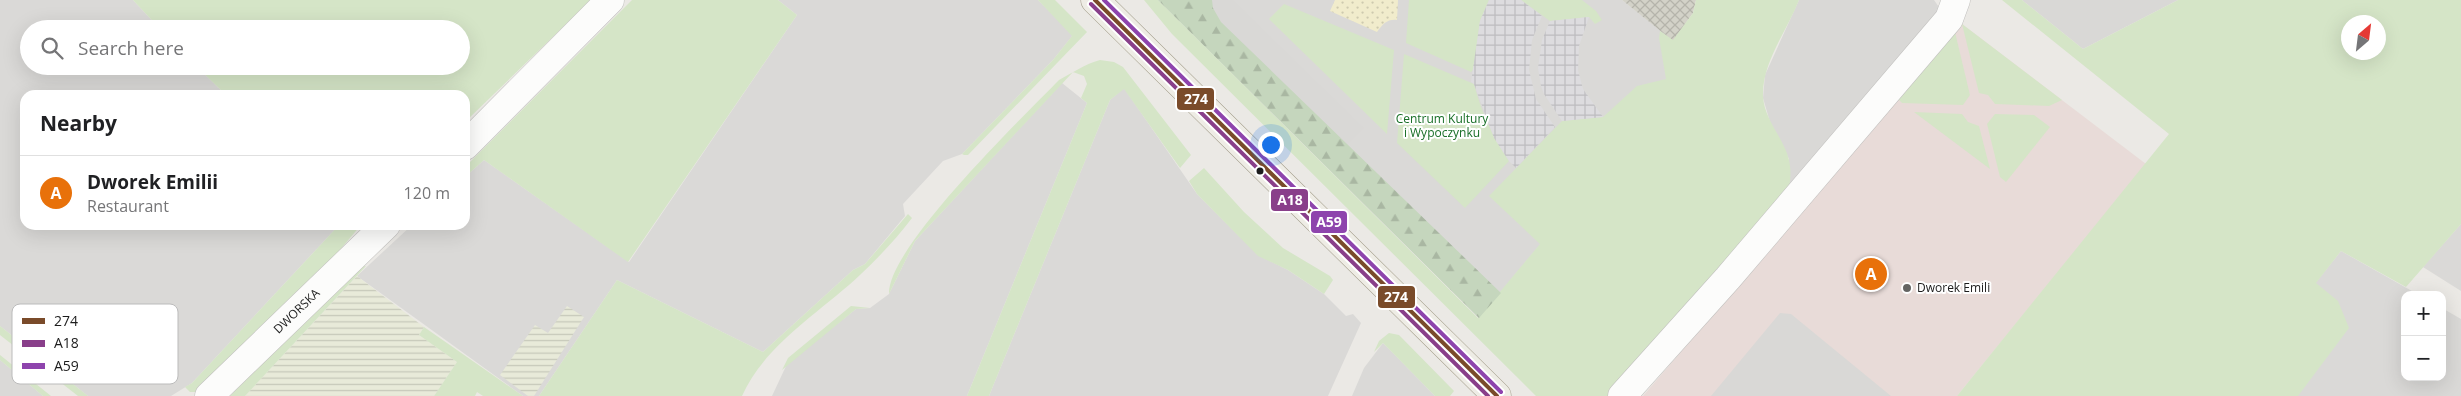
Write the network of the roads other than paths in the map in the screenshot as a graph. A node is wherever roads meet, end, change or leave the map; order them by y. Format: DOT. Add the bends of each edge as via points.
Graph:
graph roads {
  1 [pos="610,0"];
  2 [pos="1095,0"];
  3 [pos="1956,0"];
  4 [pos="470,141"];
  5 [pos="381,230"];
  6 [pos="209,396"];
  7 [pos="1496,396"];
  8 [pos="1622,396"];
  1 -- 4 [label="street"];
  2 -- 7 [label="main road"];
  3 -- 8 [label="street" via="1939,31 1728,278"];
  5 -- 6 [label="street, DWORSKA"];
}
